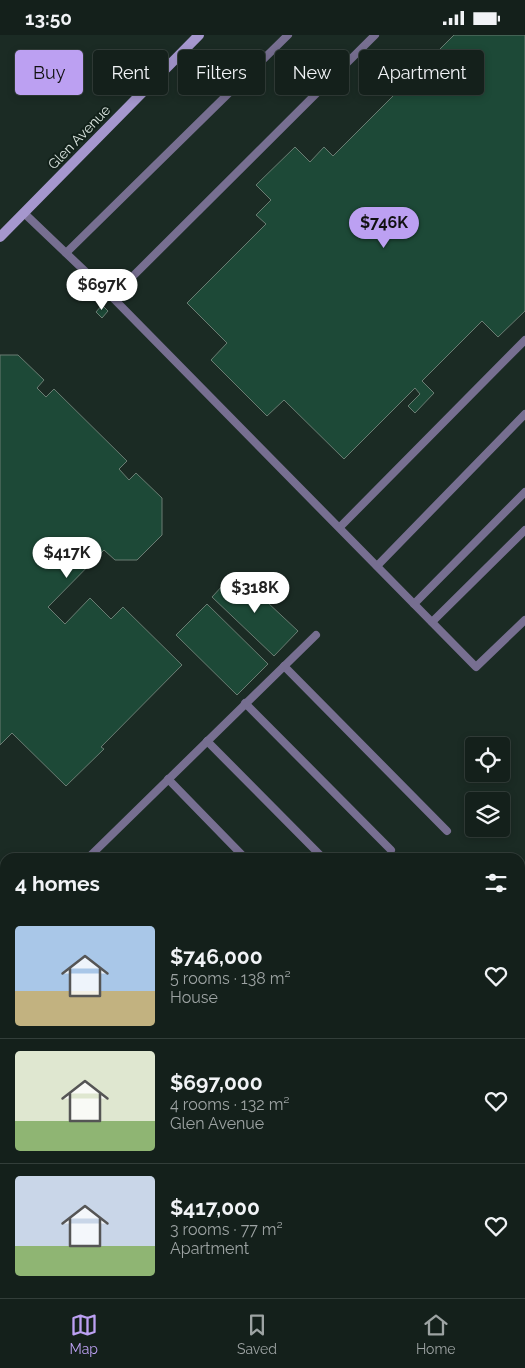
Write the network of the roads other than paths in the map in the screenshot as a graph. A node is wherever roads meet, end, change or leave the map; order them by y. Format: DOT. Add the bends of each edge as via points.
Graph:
graph roads {
  1 [pos="199,35"];
  2 [pos="288,35"];
  3 [pos="375,35"];
  4 [pos="24,213"];
  5 [pos="0,237"];
  6 [pos="66,253"];
  7 [pos="112,297"];
  8 [pos="525,340"];
  9 [pos="525,414"];
  10 [pos="525,491"];
  11 [pos="340,527"];
  12 [pos="525,530"];
  13 [pos="377,565"];
  14 [pos="414,604"];
  15 [pos="525,620"];
  16 [pos="432,622"];
  17 [pos="316,635"];
  18 [pos="284,666"];
  19 [pos="245,703"];
  20 [pos="207,741"];
  21 [pos="168,779"];
  22 [pos="447,831"];
  23 [pos="391,850"];
  24 [pos="95,853"];
  25 [pos="240,853"];
  26 [pos="318,853"];
  1 -- 4 [label="street, Glen Avenue"];
  2 -- 6 [label="lane"];
  3 -- 7 [label="lane"];
  4 -- 5 [label="street, Glen Avenue"];
  4 -- 6 [label="lane"];
  6 -- 7 [label="lane"];
  7 -- 11 [label="lane"];
  8 -- 11 [label="lane"];
  9 -- 13 [label="lane"];
  10 -- 14 [label="lane"];
  11 -- 13 [label="lane"];
  12 -- 16 [label="lane"];
  13 -- 14 [label="lane"];
  14 -- 16 [label="lane"];
  15 -- 16 [label="lane" via="476,667"];
  17 -- 18 [label="lane"];
  18 -- 19 [label="lane"];
  18 -- 22 [label="lane"];
  19 -- 20 [label="lane"];
  19 -- 23 [label="lane"];
  20 -- 21 [label="lane"];
  20 -- 26 [label="lane"];
  21 -- 24 [label="lane"];
  21 -- 25 [label="lane"];
}
